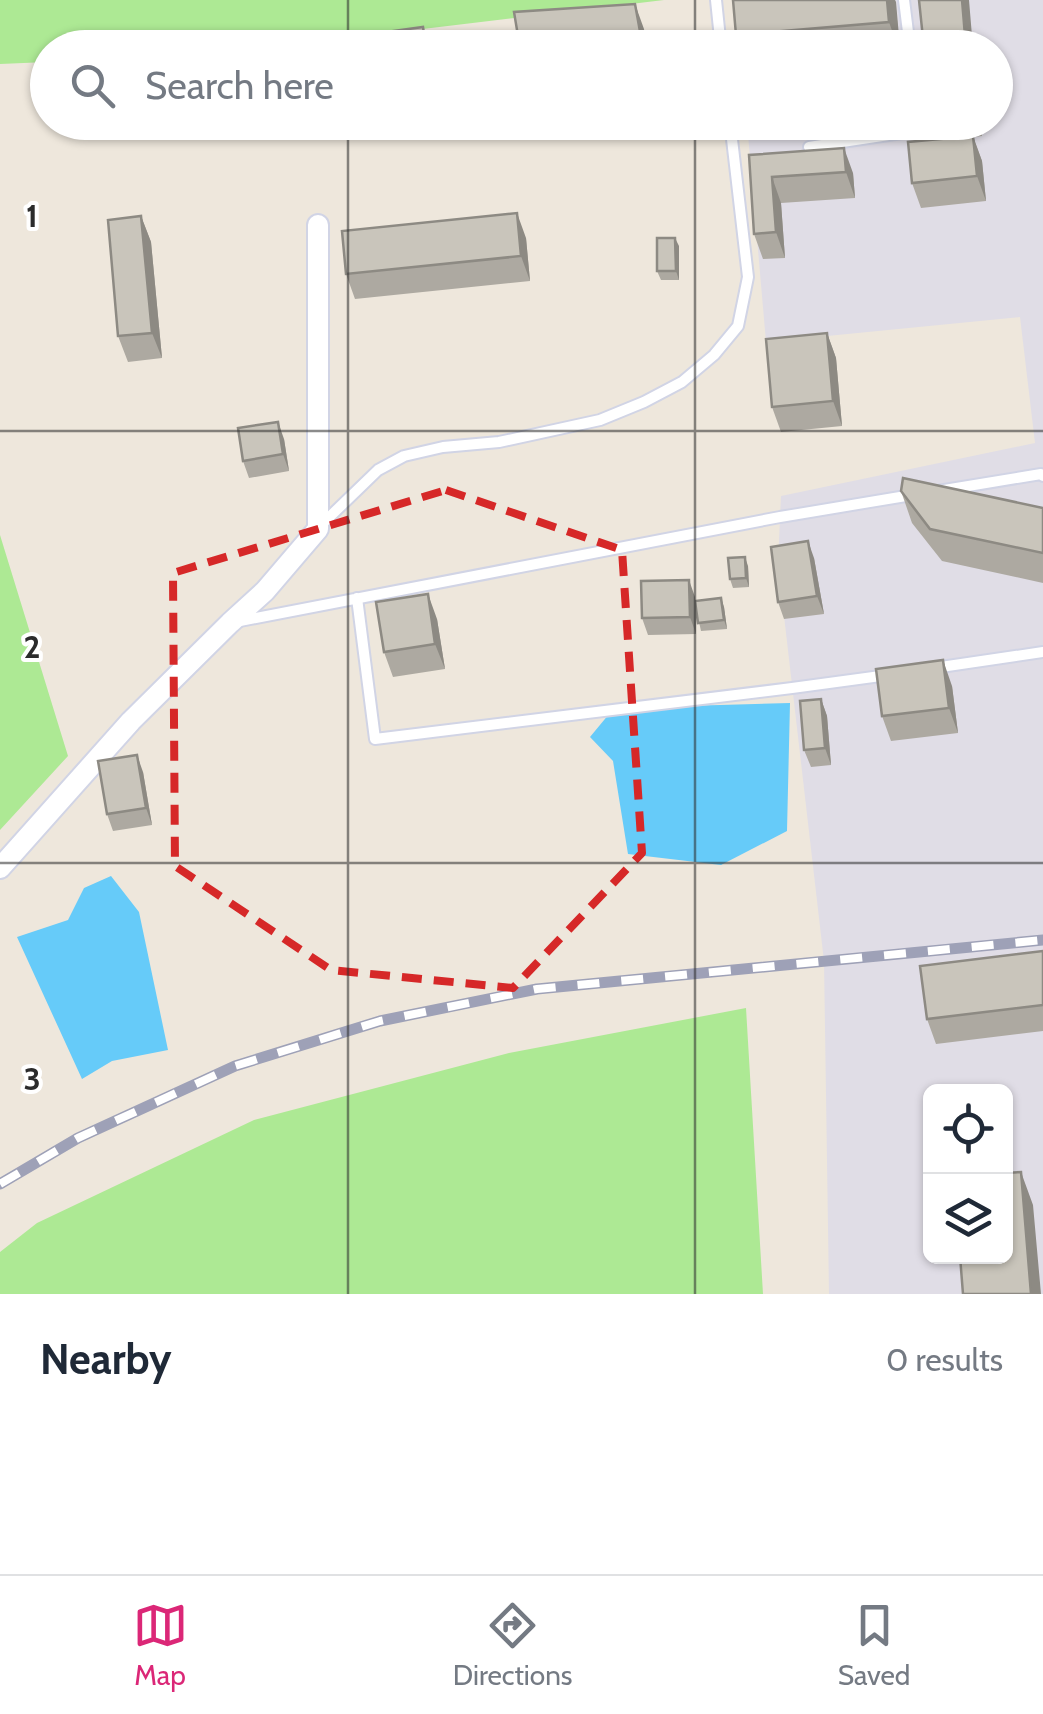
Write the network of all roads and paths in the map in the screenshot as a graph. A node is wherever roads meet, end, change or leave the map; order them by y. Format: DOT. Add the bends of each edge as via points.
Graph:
graph roads {
  1 [pos="716,0"];
  2 [pos="904,0"];
  3 [pos="719,30"];
  4 [pos="908,30"];
  5 [pos="732,140"];
  6 [pos="860,140"];
  7 [pos="810,148"];
  8 [pos="318,226"];
  9 [pos="1043,476"];
  10 [pos="318,529"];
  11 [pos="357,598"];
  12 [pos="230,622"];
  13 [pos="1043,652"];
  14 [pos="927,669"];
  15 [pos="908,672"];
  16 [pos="0,868"];
  1 -- 3 [label="lane"];
  2 -- 4 [label="lane"];
  5 -- 10 [label="lane" via="748,277 738,326 714,355 682,382 600,420 404,456 378,470"];
  6 -- 7 [label="lane"];
  8 -- 10 [label="street"];
  9 -- 11 [label="lane" via="780,516"];
  10 -- 12 [label="street"];
  11 -- 12 [label="lane"];
  11 -- 15 [label="lane" via="375,739"];
  12 -- 16 [label="street"];
  13 -- 14 [label="lane"];
}
